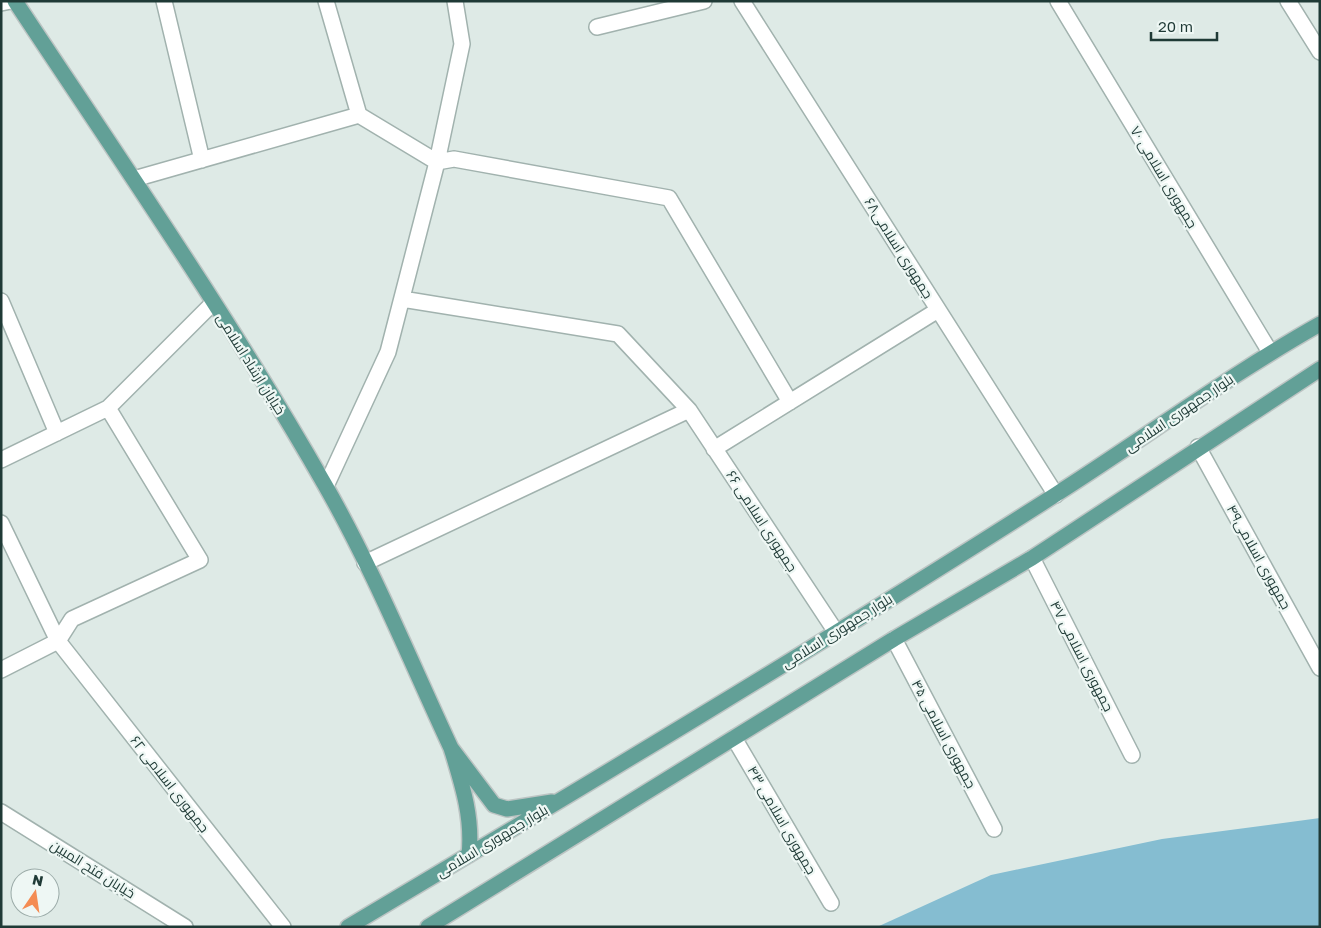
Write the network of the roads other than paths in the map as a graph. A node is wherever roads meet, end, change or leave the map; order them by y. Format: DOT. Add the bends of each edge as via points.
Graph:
graph roads {
  1 [pos="11,1"];
  2 [pos="15,1"];
  3 [pos="164,1"];
  4 [pos="326,1"];
  5 [pos="455,1"];
  6 [pos="704,1"];
  7 [pos="742,1"];
  8 [pos="1058,1"];
  9 [pos="1288,1"];
  10 [pos="1,3"];
  11 [pos="597,27"];
  12 [pos="1320,52"];
  13 [pos="360,115"];
  14 [pos="202,160"];
  15 [pos="437,162"];
  16 [pos="134,179"];
  17 [pos="402,299"];
  18 [pos="1,301"];
  19 [pos="213,303"];
  20 [pos="938,310"];
  21 [pos="1320,324"];
  22 [pos="1270,352"];
  23 [pos="1320,369"];
  24 [pos="790,402"];
  25 [pos="108,408"];
  26 [pos="689,410"];
  27 [pos="57,433"];
  28 [pos="1198,447"];
  29 [pos="714,449"];
  30 [pos="1,460"];
  31 [pos="326,486"];
  32 [pos="1056,495"];
  33 [pos="1,523"];
  34 [pos="1032,558"];
  35 [pos="365,563"];
  36 [pos="836,632"];
  37 [pos="894,639"];
  38 [pos="58,641"];
  39 [pos="1320,668"];
  40 [pos="1,670"];
  41 [pos="734,738"];
  42 [pos="451,748"];
  43 [pos="1132,755"];
  44 [pos="559,801"];
  45 [pos="1,812"];
  46 [pos="994,829"];
  47 [pos="469,855"];
  48 [pos="831,902"];
  49 [pos="185,927"];
  50 [pos="283,927"];
  51 [pos="348,927"];
  52 [pos="428,927"];
  1 -- 10 [label="street"];
  2 -- 16 [label="main road, خیابان ارشاد اسلامی"];
  3 -- 14 [label="street"];
  4 -- 13 [label="street"];
  5 -- 15 [label="street" via="462,44"];
  6 -- 11 [label="street"];
  7 -- 20 [label="street, جمهوری اسلامی۶۸"];
  8 -- 22 [label="street, جمهوری اسلامی ۷۰"];
  9 -- 12 [label="street"];
  13 -- 14 [label="street"];
  13 -- 15 [label="street"];
  14 -- 16 [label="street"];
  15 -- 17 [label="street"];
  15 -- 24 [label="street" via="454,159 669,198"];
  16 -- 19 [label="main road, خیابان ارشاد اسلامی"];
  17 -- 26 [label="street, جمهوری اسلامی ۶۶" via="618,334"];
  17 -- 31 [label="street" via="388,352"];
  18 -- 27 [label="street"];
  19 -- 25 [label="street"];
  19 -- 31 [label="main road, خیابان ارشاد اسلامی"];
  20 -- 24 [label="street"];
  20 -- 32 [label="street, جمهوری اسلامی۶۸"];
  21 -- 22 [label="main road, بلوار جمهوری اسلامی"];
  22 -- 32 [label="main road, بلوار جمهوری اسلامی"];
  23 -- 28 [label="main road"];
  24 -- 29 [label="street"];
  25 -- 27 [label="street"];
  25 -- 38 [label="street" via="200,560 72,620"];
  26 -- 29 [label="street, جمهوری اسلامی ۶۶"];
  26 -- 35 [label="street"];
  27 -- 30 [label="street"];
  28 -- 34 [label="main road"];
  28 -- 39 [label="street, جمهوری اسلامی۴۹"];
  29 -- 36 [label="street, جمهوری اسلامی ۶۶"];
  31 -- 35 [label="main road, خیابان ارشاد اسلامی"];
  32 -- 36 [label="main road, بلوار جمهوری اسلامی"];
  33 -- 38 [label="street, جمهوری اسلامی ۶۲"];
  34 -- 37 [label="main road"];
  34 -- 43 [label="street, جمهوری اسلامی ۴۷"];
  35 -- 42 [label="main road, خیابان ارشاد اسلامی"];
  36 -- 44 [label="main road, بلوار جمهوری اسلامی"];
  37 -- 41 [label="main road"];
  37 -- 46 [label="street, جمهوری اسلامی ۴۵"];
  38 -- 40 [label="street"];
  38 -- 50 [label="street, جمهوری اسلامی ۶۲"];
  41 -- 48 [label="street, جمهوری اسلامی ۴۳"];
  41 -- 52 [label="main road"];
  42 -- 44 [label="main road, خیابان ارشاد اسلامی" via="494,805 507,809"];
  42 -- 47 [label="main road, خیابان ارشاد اسلامی" via="468,811 471,832"];
  44 -- 47 [label="main road, بلوار جمهوری اسلامی"];
  45 -- 49 [label="street, خیابان فتح المبین"];
  47 -- 51 [label="main road, بلوار جمهوری اسلامی"];
}
